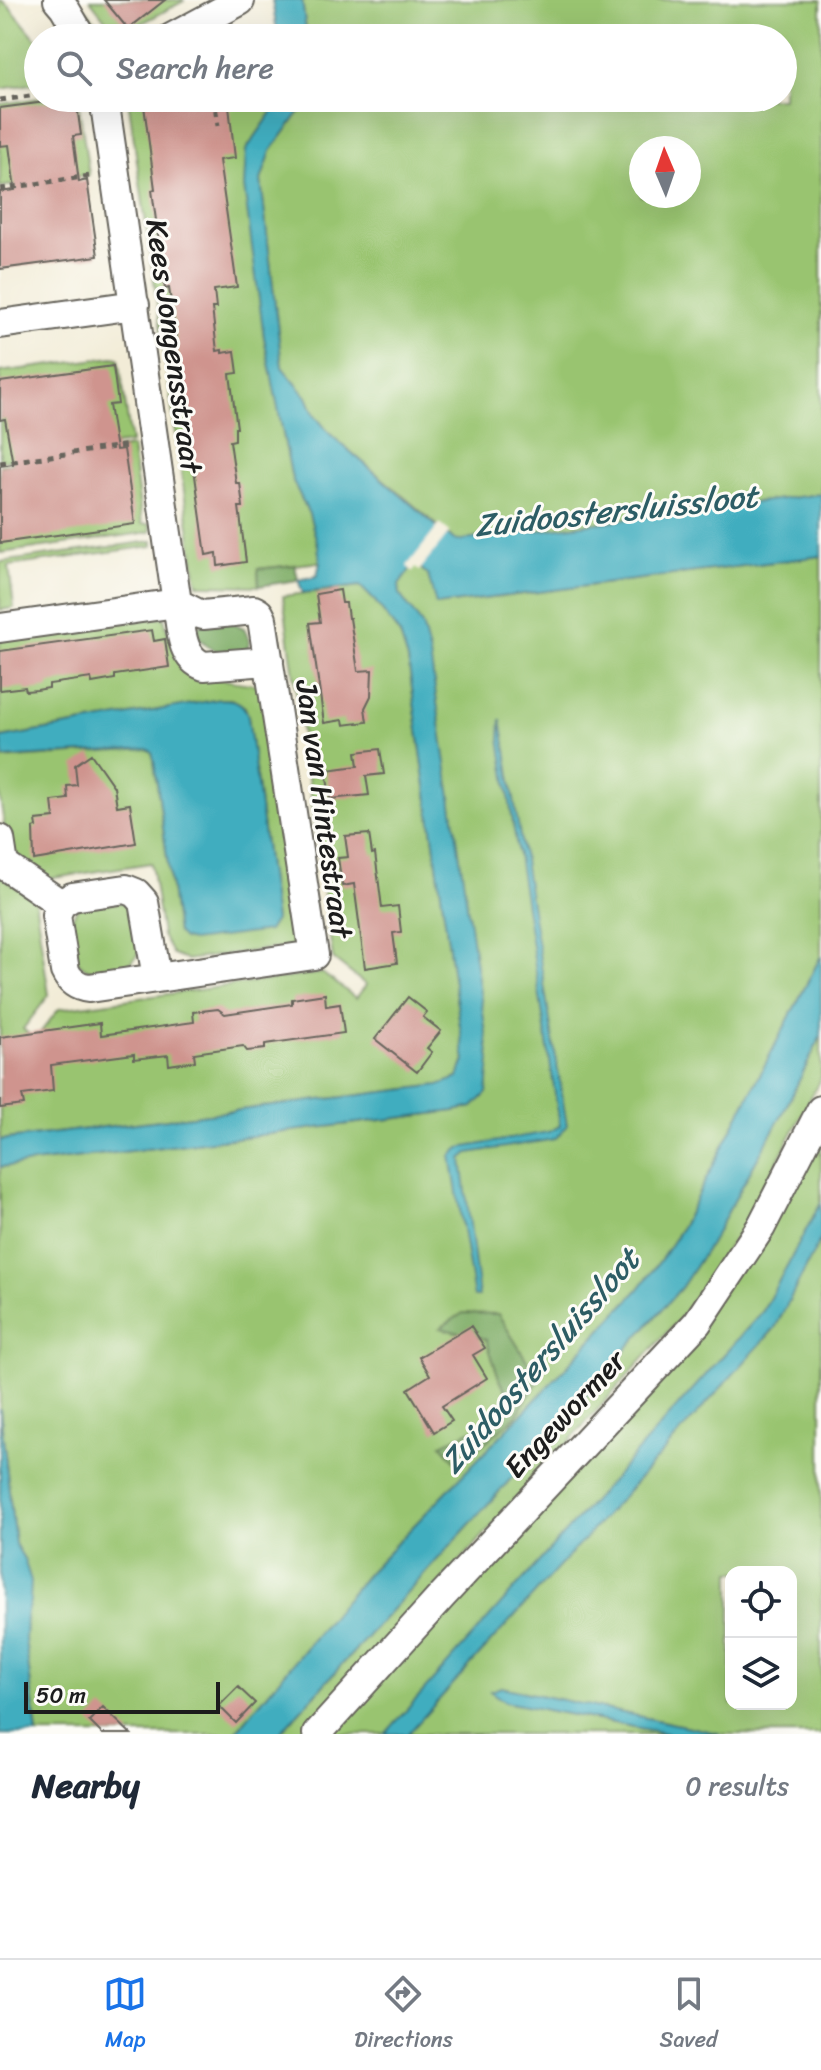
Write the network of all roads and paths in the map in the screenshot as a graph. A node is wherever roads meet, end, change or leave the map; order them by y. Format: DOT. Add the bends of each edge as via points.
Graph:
graph roads {
  1 [pos="58,0"];
  2 [pos="240,1"];
  3 [pos="74,24"];
  4 [pos="197,24"];
  5 [pos="24,97"];
  6 [pos="0,100"];
  7 [pos="106,112"];
  8 [pos="216,112"];
  9 [pos="218,126"];
  10 [pos="115,173"];
  11 [pos="0,189"];
  12 [pos="135,305"];
  13 [pos="0,324"];
  14 [pos="154,442"];
  15 [pos="0,463"];
  16 [pos="177,603"];
  17 [pos="0,628"];
  18 [pos="269,661"];
  19 [pos="0,839"];
  20 [pos="61,904"];
  21 [pos="157,978"];
  22 [pos="821,1110"];
  23 [pos="317,1734"];
  1 -- 3 [label="street"];
  2 -- 4 [label="street"];
  5 -- 6 [label="path"];
  7 -- 10 [label="street, Kees Jongensstraat"];
  8 -- 9 [label="path"];
  10 -- 11 [label="path"];
  10 -- 12 [label="street, Kees Jongensstraat"];
  12 -- 13 [label="street"];
  12 -- 14 [label="street, Kees Jongensstraat"];
  14 -- 15 [label="path"];
  14 -- 16 [label="street, Kees Jongensstraat"];
  16 -- 17 [label="street"];
  16 -- 18 [label="street, Jan van Hintestraat" via="203,615 259,613"];
  16 -- 18 [label="street, Jan van Hintestraat" via="185,648 196,663 212,667"];
  18 -- 21 [label="street, Jan van Hintestraat" via="314,955"];
  19 -- 20 [label="street" via="4,865"];
  20 -- 21 [label="street" via="72,897 126,889 136,893 144,902"];
  20 -- 21 [label="street, Jan van Hintestraat" via="56,915 65,971 74,983 89,988"];
  22 -- 23 [label="street, Engewormer" via="761,1227 697,1323"];
}
